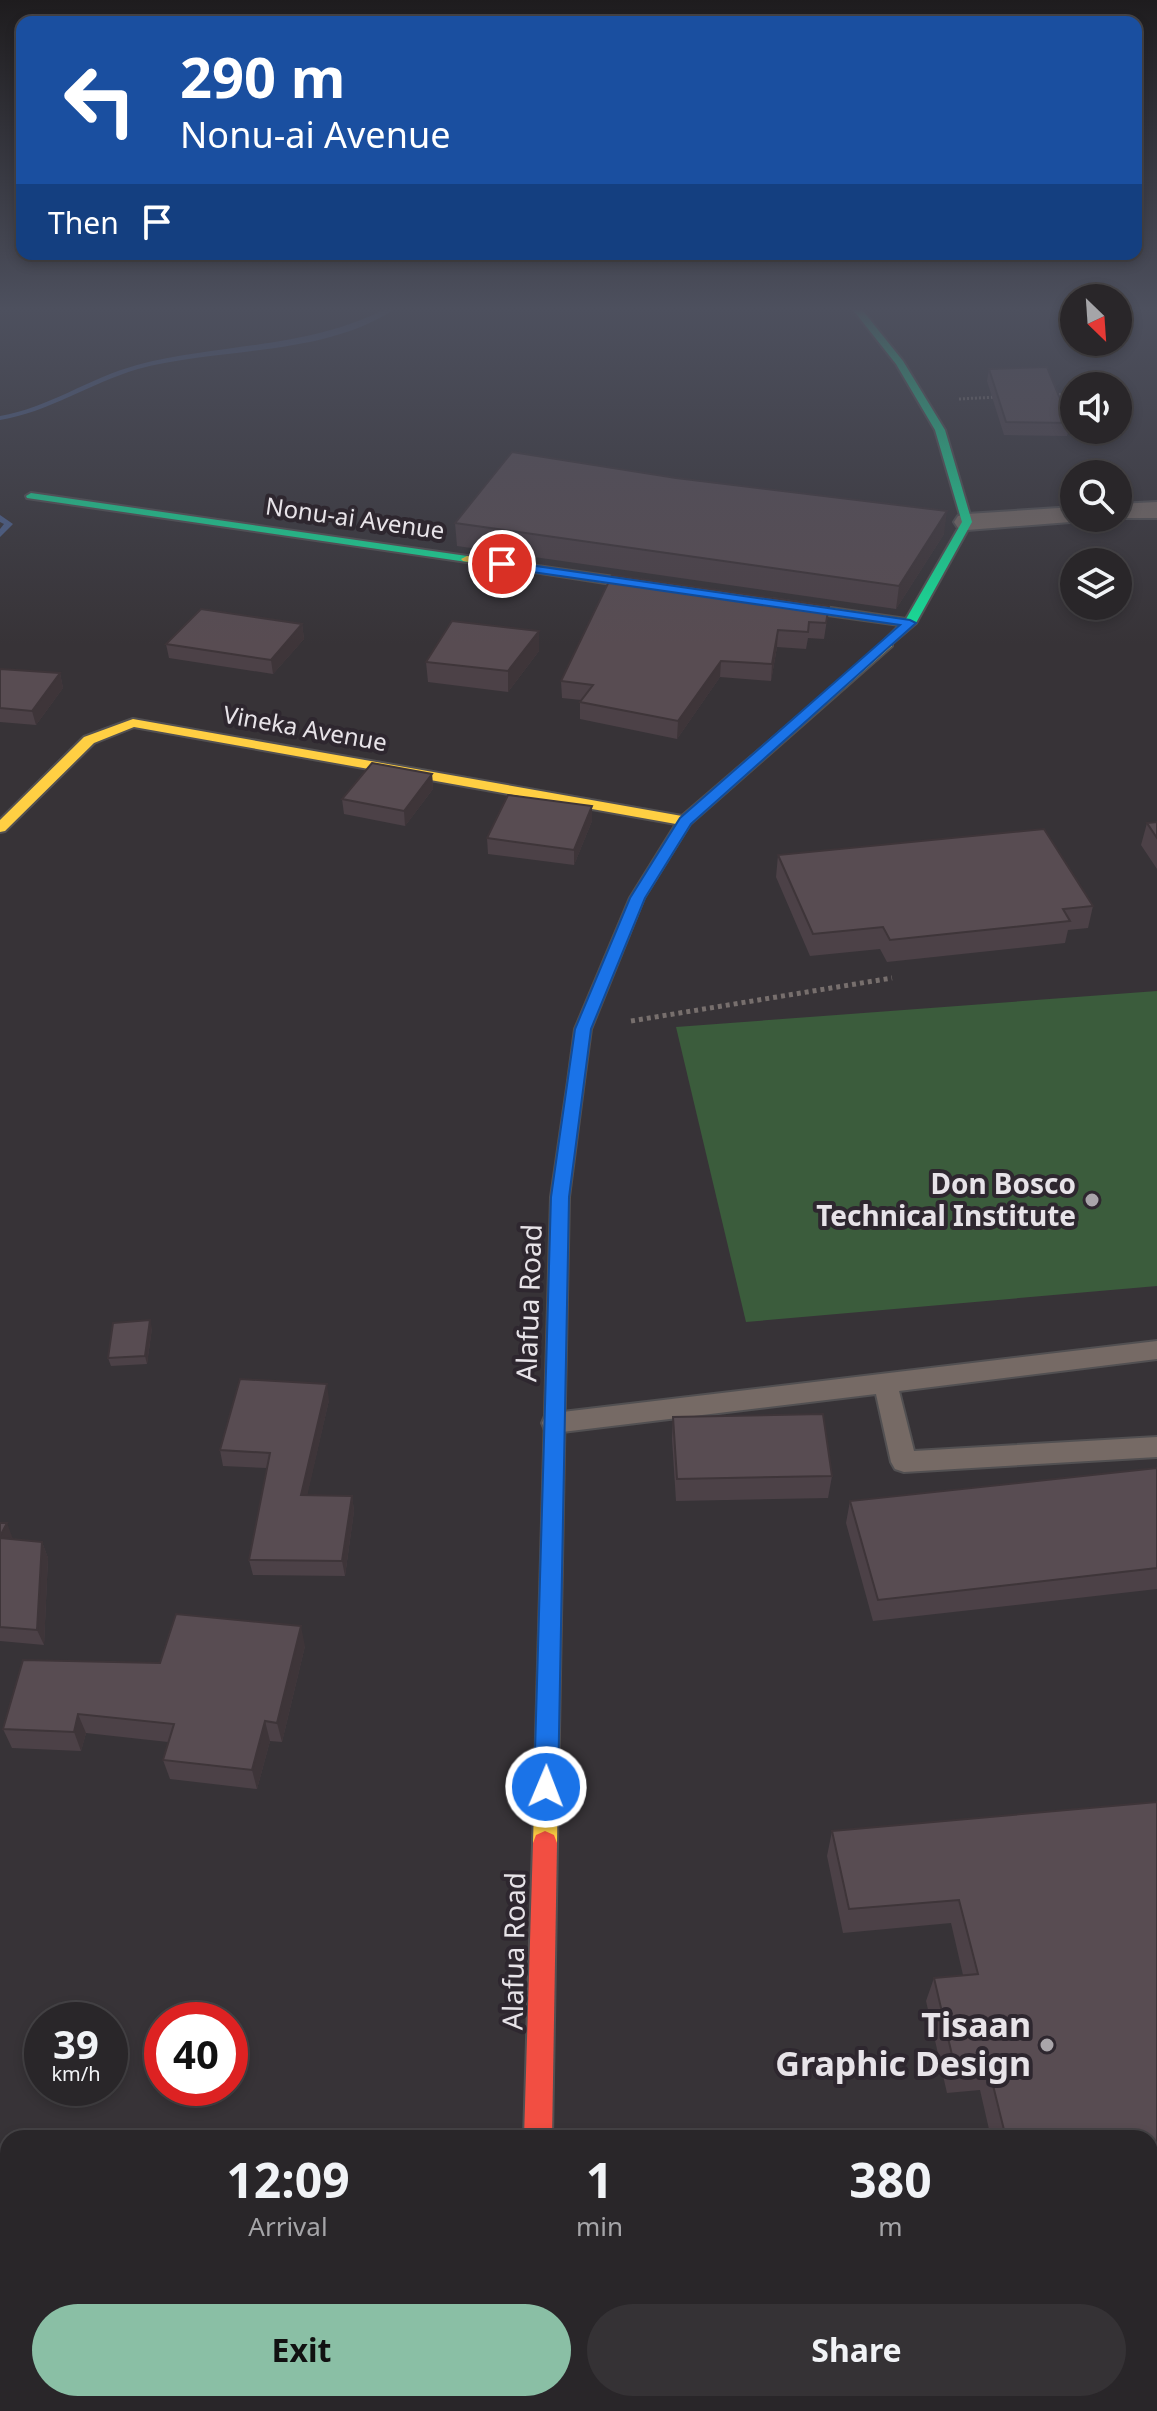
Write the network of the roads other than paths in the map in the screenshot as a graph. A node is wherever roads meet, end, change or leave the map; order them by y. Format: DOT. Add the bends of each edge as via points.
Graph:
graph roads {
  1 [pos="933,419"];
  2 [pos="31,496"];
  3 [pos="1157,510"];
  4 [pos="1132,511"];
  5 [pos="1060,516"];
  6 [pos="967,522"];
  7 [pos="690,591"];
  8 [pos="753,601"];
  9 [pos="910,623"];
  10 [pos="685,821"];
  11 [pos="0,828"];
  12 [pos="1157,1350"];
  13 [pos="885,1382"];
  14 [pos="554,1423"];
  15 [pos="1157,1447"];
  16 [pos="538,2130"];
  1 -- 6 [label="street"];
  2 -- 7 [label="street, Nonu-ai Avenue"];
  3 -- 4 [label="street"];
  5 -- 6 [label="street"];
  6 -- 9 [label="street, Alafua Road"];
  8 -- 9 [label="street"];
  9 -- 10 [label="street, Alafua Road"];
  10 -- 11 [label="street, Vineka Avenue" via="133,723 89,740"];
  10 -- 14 [label="street, Alafua Road" via="637,898 583,1029 560,1197"];
  12 -- 13 [label="lane"];
  13 -- 14 [label="lane"];
  13 -- 15 [label="lane" via="904,1462"];
  14 -- 16 [label="street, Alafua Road"];
}
